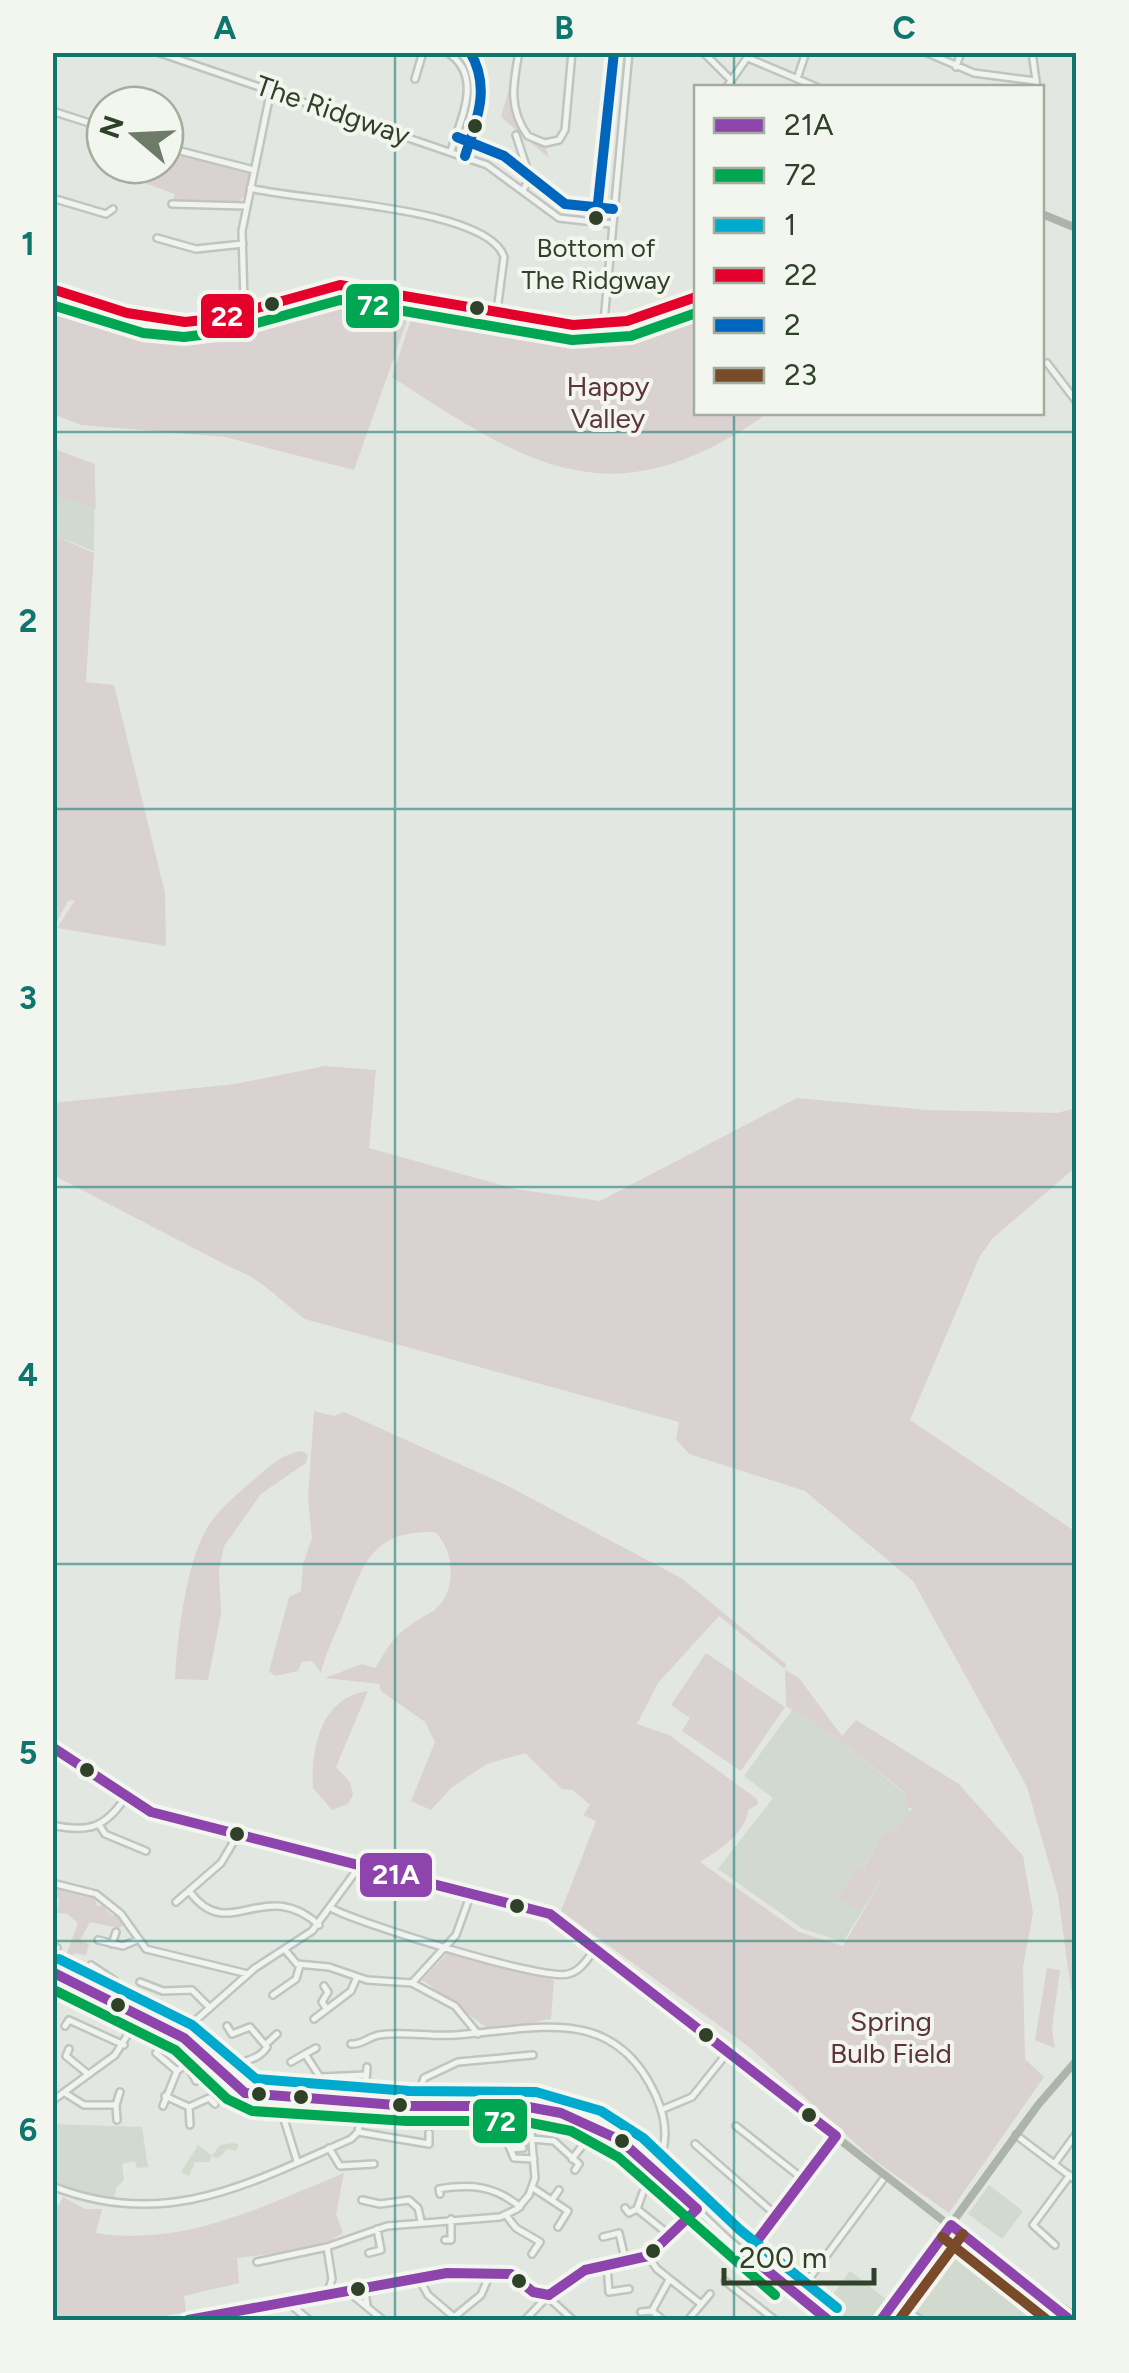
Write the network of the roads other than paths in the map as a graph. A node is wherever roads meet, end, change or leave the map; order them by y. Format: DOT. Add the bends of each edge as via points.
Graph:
graph roads {
  1 [pos="158,52"];
  2 [pos="423,52"];
  3 [pos="519,52"];
  4 [pos="572,52"];
  5 [pos="629,52"];
  6 [pos="702,52"];
  7 [pos="806,52"];
  8 [pos="925,52"];
  9 [pos="961,52"];
  10 [pos="1032,52"];
  11 [pos="451,54"];
  12 [pos="749,55"];
  13 [pos="956,67"];
  14 [pos="415,78"];
  15 [pos="797,79"];
  16 [pos="732,80"];
  17 [pos="1036,84"];
  18 [pos="728,85"];
  19 [pos="813,85"];
  20 [pos="271,89"];
  21 [pos="52,111"];
  22 [pos="85,122"];
  23 [pos="516,135"];
  24 [pos="528,144"];
  25 [pos="520,146"];
  26 [pos="185,151"];
  27 [pos="451,151"];
  28 [pos="254,170"];
  29 [pos="250,188"];
  30 [pos="524,190"];
  31 [pos="52,198"];
  32 [pos="172,204"];
  33 [pos="245,206"];
  34 [pos="113,210"];
  35 [pos="1044,215"];
  36 [pos="611,224"];
  37 [pos="1076,228"];
  38 [pos="156,238"];
  39 [pos="243,244"];
  40 [pos="52,290"];
  41 [pos="694,298"];
  42 [pos="244,300"];
  43 [pos="497,311"];
  44 [pos="600,324"];
  45 [pos="602,344"];
  46 [pos="1047,363"];
  47 [pos="1076,401"];
  48 [pos="52,1748"];
  49 [pos="125,1798"];
  50 [pos="52,1825"];
  51 [pos="100,1826"];
  52 [pos="238,1834"];
  53 [pos="141,1851"];
  54 [pos="360,1865"];
  55 [pos="52,1883"];
  56 [pos="190,1892"];
  57 [pos="471,1892"];
  58 [pos="175,1903"];
  59 [pos="333,1909"];
  60 [pos="318,1925"];
  61 [pos="116,1932"];
  62 [pos="98,1940"];
  63 [pos="137,1940"];
  64 [pos="112,1944"];
  65 [pos="446,1947"];
  66 [pos="596,1948"];
  67 [pos="286,1951"];
  68 [pos="103,1962"];
  69 [pos="300,1965"];
  70 [pos="91,1966"];
  71 [pos="99,1970"];
  72 [pos="52,1972"];
  73 [pos="248,1974"];
  74 [pos="357,1977"];
  75 [pos="140,1982"];
  76 [pos="412,1983"];
  77 [pos="324,1986"];
  78 [pos="155,1989"];
  79 [pos="273,1995"];
  80 [pos="151,1998"];
  81 [pos="112,2002"];
  82 [pos="210,2008"];
  83 [pos="326,2008"];
  84 [pos="140,2016"];
  85 [pos="314,2018"];
  86 [pos="375,2025"];
  87 [pos="65,2026"];
  88 [pos="227,2026"];
  89 [pos="276,2034"];
  90 [pos="478,2034"];
  91 [pos="179,2035"];
  92 [pos="376,2035"];
  93 [pos="266,2044"];
  94 [pos="351,2044"];
  95 [pos="124,2045"];
  96 [pos="316,2048"];
  97 [pos="728,2051"];
  98 [pos="156,2052"];
  99 [pos="203,2052"];
  100 [pos="65,2053"];
  101 [pos="306,2054"];
  102 [pos="534,2055"];
  103 [pos="252,2060"];
  104 [pos="1076,2060"];
  105 [pos="291,2062"];
  106 [pos="188,2066"];
  107 [pos="367,2067"];
  108 [pos="257,2068"];
  109 [pos="177,2072"];
  110 [pos="223,2072"];
  111 [pos="88,2074"];
  112 [pos="320,2077"];
  113 [pos="196,2081"];
  114 [pos="65,2092"];
  115 [pos="120,2092"];
  116 [pos="164,2096"];
  117 [pos="321,2098"];
  118 [pos="52,2101"];
  119 [pos="363,2102"];
  120 [pos="215,2104"];
  121 [pos="116,2105"];
  122 [pos="164,2106"];
  123 [pos="414,2106"];
  124 [pos="189,2107"];
  125 [pos="534,2108"];
  126 [pos="661,2110"];
  127 [pos="117,2120"];
  128 [pos="281,2122"];
  129 [pos="190,2125"];
  130 [pos="736,2126"];
  131 [pos="358,2132"];
  132 [pos="429,2133"];
  133 [pos="1076,2134"];
  134 [pos="476,2135"];
  135 [pos="1016,2135"];
  136 [pos="836,2136"];
  137 [pos="531,2139"];
  138 [pos="411,2142"];
  139 [pos="695,2144"];
  140 [pos="582,2146"];
  141 [pos="329,2148"];
  142 [pos="512,2148"];
  143 [pos="523,2148"];
  144 [pos="409,2150"];
  145 [pos="534,2159"];
  146 [pos="572,2159"];
  147 [pos="296,2160"];
  148 [pos="1055,2163"];
  149 [pos="374,2164"];
  150 [pos="653,2169"];
  151 [pos="576,2170"];
  152 [pos="886,2175"];
  153 [pos="803,2179"];
  154 [pos="52,2186"];
  155 [pos="533,2188"];
  156 [pos="559,2190"];
  157 [pos="643,2192"];
  158 [pos="440,2194"];
  159 [pos="362,2200"];
  160 [pos="552,2200"];
  161 [pos="520,2206"];
  162 [pos="625,2208"];
  163 [pos="637,2209"];
  164 [pos="697,2209"];
  165 [pos="506,2215"];
  166 [pos="776,2215"];
  167 [pos="451,2219"];
  168 [pos="421,2221"];
  169 [pos="951,2226"];
  170 [pos="558,2227"];
  171 [pos="626,2228"];
  172 [pos="377,2229"];
  173 [pos="619,2233"];
  174 [pos="603,2237"];
  175 [pos="672,2237"];
  176 [pos="967,2239"];
  177 [pos="451,2240"];
  178 [pos="940,2241"];
  179 [pos="1055,2245"];
  180 [pos="327,2247"];
  181 [pos="369,2252"];
  182 [pos="532,2254"];
  183 [pos="747,2254"];
  184 [pos="648,2256"];
  185 [pos="257,2262"];
  186 [pos="626,2264"];
  187 [pos="607,2266"];
  188 [pos="475,2273"];
  189 [pos="430,2274"];
  190 [pos="490,2274"];
  191 [pos="418,2276"];
  192 [pos="332,2279"];
  193 [pos="669,2280"];
  194 [pos="724,2281"];
  195 [pos="483,2283"];
  196 [pos="426,2284"];
  197 [pos="364,2285"];
  198 [pos="342,2289"];
  199 [pos="628,2289"];
  200 [pos="328,2292"];
  201 [pos="538,2294"];
  202 [pos="710,2294"];
  203 [pos="797,2295"];
  204 [pos="549,2297"];
  205 [pos="297,2298"];
  206 [pos="284,2300"];
  207 [pos="894,2303"];
  208 [pos="701,2304"];
  209 [pos="366,2305"];
  210 [pos="296,2309"];
  211 [pos="235,2310"];
  212 [pos="536,2311"];
  213 [pos="652,2311"];
  214 [pos="640,2312"];
  215 [pos="222,2314"];
  216 [pos="1073,2319"];
  217 [pos="188,2320"];
  218 [pos="235,2320"];
  219 [pos="309,2320"];
  220 [pos="383,2320"];
  221 [pos="525,2320"];
  222 [pos="572,2320"];
  223 [pos="663,2320"];
  224 [pos="688,2320"];
  225 [pos="775,2320"];
  226 [pos="828,2320"];
  227 [pos="882,2320"];
  228 [pos="921,2320"];
  1 -- 20 [label="street, The Ridgway"];
  2 -- 14 [label="street"];
  3 -- 4 [label="street" via="512,90 516,117 530,138 551,143 565,130"];
  5 -- 36 [label="street"];
  6 -- 16 [label="street"];
  7 -- 15 [label="street"];
  8 -- 13 [label="street"];
  9 -- 13 [label="street"];
  10 -- 17 [label="street"];
  11 -- 27 [label="street" via="469,87"];
  12 -- 15 [label="street"];
  12 -- 16 [label="street"];
  13 -- 17 [label="street"];
  15 -- 19 [label="street"];
  16 -- 18 [label="street"];
  20 -- 27 [label="street, The Ridgway"];
  20 -- 28 [label="street"];
  21 -- 22 [label="street"];
  23 -- 25 [label="street"];
  24 -- 25 [label="street"];
  25 -- 30 [label="street" via="530,178"];
  26 -- 28 [label="street"];
  27 -- 30 [label="street, The Ridgway" via="496,169"];
  28 -- 29 [label="street"];
  29 -- 33 [label="street"];
  29 -- 43 [label="street" via="418,214 493,239 504,259"];
  30 -- 36 [label="street, The Ridgway" via="558,218"];
  31 -- 34 [label="street" via="106,214"];
  32 -- 33 [label="street"];
  33 -- 39 [label="street"];
  35 -- 37 [label="street"];
  36 -- 44 [label="street"];
  38 -- 39 [label="street" via="196,249"];
  39 -- 42 [label="street"];
  40 -- 43 [label="street" via="172,322 210,320 340,285"];
  41 -- 44 [label="street" via="642,318"];
  43 -- 44 [label="street"];
  44 -- 45 [label="street"];
  46 -- 47 [label="street"];
  48 -- 49 [label="street"];
  49 -- 51 [label="street"];
  49 -- 52 [label="street" via="151,1812"];
  50 -- 51 [label="street"];
  51 -- 53 [label="street"];
  52 -- 54 [label="street"];
  52 -- 56 [label="street" via="222,1863"];
  54 -- 57 [label="street"];
  54 -- 59 [label="street"];
  55 -- 63 [label="street" via="94,1893 121,1914"];
  56 -- 58 [label="street"];
  56 -- 60 [label="street" via="223,1914 283,1903"];
  57 -- 65 [label="street" via="462,1924"];
  57 -- 66 [label="street" via="550,1914"];
  59 -- 60 [label="street"];
  59 -- 65 [label="street"];
  60 -- 67 [label="street"];
  61 -- 64 [label="street"];
  62 -- 64 [label="street"];
  63 -- 64 [label="street"];
  63 -- 73 [label="street" via="157,1953"];
  65 -- 66 [label="street" via="560,1976 580,1968"];
  65 -- 76 [label="street"];
  66 -- 97 [label="street"];
  67 -- 69 [label="street"];
  67 -- 73 [label="street"];
  68 -- 71 [label="street"];
  69 -- 74 [label="street"];
  69 -- 79 [label="street" via="298,1977"];
  70 -- 71 [label="street"];
  71 -- 81 [label="street" via="115,1983"];
  72 -- 81 [label="street"];
  73 -- 82 [label="street"];
  74 -- 76 [label="street"];
  74 -- 83 [label="street" via="351,1992"];
  75 -- 78 [label="street"];
  76 -- 90 [label="street" via="455,2006"];
  77 -- 83 [label="street"];
  78 -- 80 [label="street"];
  78 -- 82 [label="street" via="190,1990"];
  81 -- 84 [label="street"];
  82 -- 91 [label="street"];
  83 -- 85 [label="street"];
  84 -- 91 [label="street"];
  84 -- 95 [label="street"];
  86 -- 92 [label="street"];
  87 -- 95 [label="street" via="69,2020"];
  88 -- 93 [label="street" via="229,2036 248,2027"];
  89 -- 93 [label="street"];
  90 -- 92 [label="street"];
  90 -- 126 [label="street" via="552,2024 598,2036 635,2063"];
  91 -- 99 [label="street"];
  92 -- 94 [label="street"];
  93 -- 103 [label="street"];
  95 -- 111 [label="street"];
  96 -- 101 [label="street"];
  97 -- 126 [label="street" via="692,2097"];
  97 -- 136 [label="street"];
  98 -- 109 [label="street"];
  99 -- 106 [label="street"];
  99 -- 110 [label="street"];
  100 -- 111 [label="street"];
  101 -- 105 [label="street"];
  101 -- 112 [label="street"];
  102 -- 123 [label="street" via="458,2062 434,2071 423,2080"];
  103 -- 108 [label="street"];
  103 -- 110 [label="street"];
  104 -- 135 [label="street"];
  106 -- 109 [label="street"];
  106 -- 113 [label="street"];
  107 -- 112 [label="street" via="366,2078"];
  109 -- 116 [label="street"];
  110 -- 117 [label="street" via="250,2094"];
  111 -- 114 [label="street"];
  112 -- 117 [label="street"];
  114 -- 118 [label="street"];
  114 -- 121 [label="street" via="84,2106"];
  115 -- 121 [label="street"];
  116 -- 122 [label="street"];
  116 -- 124 [label="street"];
  117 -- 119 [label="street"];
  119 -- 123 [label="street"];
  119 -- 131 [label="street"];
  120 -- 124 [label="street" via="209,2098"];
  121 -- 127 [label="street"];
  123 -- 125 [label="street"];
  124 -- 129 [label="street"];
  125 -- 137 [label="street"];
  125 -- 150 [label="street" via="605,2130"];
  126 -- 150 [label="street" via="665,2147"];
  128 -- 147 [label="street"];
  130 -- 153 [label="street"];
  131 -- 138 [label="street"];
  131 -- 141 [label="street"];
  132 -- 138 [label="street" via="428,2144"];
  133 -- 148 [label="street"];
  134 -- 142 [label="street" via="504,2134"];
  135 -- 148 [label="street"];
  135 -- 169 [label="street"];
  136 -- 152 [label="street"];
  136 -- 153 [label="street"];
  137 -- 145 [label="street"];
  137 -- 146 [label="street" via="554,2141"];
  138 -- 144 [label="street"];
  139 -- 166 [label="street"];
  140 -- 146 [label="street"];
  141 -- 147 [label="street"];
  141 -- 149 [label="street" via="340,2166 364,2170"];
  142 -- 143 [label="street"];
  142 -- 145 [label="street" via="517,2160"];
  145 -- 155 [label="street"];
  146 -- 151 [label="street"];
  147 -- 154 [label="street" via="200,2199 157,2207 103,2204"];
  148 -- 179 [label="street" via="1072,2177 1033,2226"];
  150 -- 164 [label="street"];
  152 -- 169 [label="street"];
  152 -- 203 [label="street"];
  153 -- 166 [label="street"];
  155 -- 160 [label="street"];
  155 -- 161 [label="street"];
  156 -- 160 [label="street"];
  157 -- 163 [label="street"];
  158 -- 161 [label="street" via="472,2184"];
  159 -- 168 [label="street" via="409,2200"];
  160 -- 170 [label="street" via="568,2212"];
  161 -- 165 [label="street"];
  162 -- 163 [label="street"];
  163 -- 175 [label="street"];
  164 -- 175 [label="street"];
  164 -- 183 [label="street"];
  165 -- 167 [label="street"];
  165 -- 182 [label="street" via="540,2242"];
  166 -- 183 [label="street"];
  167 -- 168 [label="street"];
  167 -- 177 [label="street"];
  168 -- 172 [label="street"];
  169 -- 176 [label="street"];
  169 -- 178 [label="street"];
  171 -- 173 [label="street"];
  172 -- 180 [label="street"];
  172 -- 181 [label="street" via="385,2249"];
  173 -- 174 [label="street"];
  173 -- 186 [label="street"];
  175 -- 184 [label="street"];
  176 -- 178 [label="street"];
  176 -- 216 [label="street"];
  178 -- 207 [label="street"];
  180 -- 185 [label="street"];
  180 -- 192 [label="street"];
  183 -- 203 [label="street"];
  184 -- 186 [label="street"];
  184 -- 193 [label="street"];
  186 -- 187 [label="street"];
  187 -- 199 [label="street" via="609,2292"];
  187 -- 204 [label="street" via="580,2272"];
  188 -- 189 [label="street"];
  188 -- 190 [label="street"];
  188 -- 195 [label="street"];
  189 -- 191 [label="street"];
  189 -- 196 [label="street"];
  190 -- 195 [label="street"];
  190 -- 201 [label="street" via="513,2275"];
  191 -- 196 [label="street"];
  191 -- 197 [label="street"];
  192 -- 198 [label="street"];
  192 -- 200 [label="street"];
  193 -- 208 [label="street"];
  193 -- 213 [label="street"];
  194 -- 225 [label="street"];
  195 -- 196 [label="street" via="482,2294 456,2317 428,2295"];
  197 -- 198 [label="street"];
  197 -- 209 [label="street"];
  198 -- 200 [label="street"];
  198 -- 209 [label="street"];
  200 -- 205 [label="street"];
  201 -- 204 [label="street"];
  201 -- 212 [label="street"];
  202 -- 208 [label="street"];
  203 -- 226 [label="street"];
  204 -- 212 [label="street"];
  204 -- 222 [label="street"];
  205 -- 206 [label="street"];
  205 -- 210 [label="street"];
  206 -- 210 [label="street"];
  206 -- 211 [label="street"];
  207 -- 227 [label="street"];
  207 -- 228 [label="street"];
  208 -- 224 [label="street"];
  209 -- 220 [label="street"];
  210 -- 219 [label="street"];
  211 -- 215 [label="street"];
  211 -- 218 [label="street"];
  212 -- 221 [label="street"];
  213 -- 214 [label="street"];
  213 -- 223 [label="street"];
  215 -- 217 [label="street"];
  215 -- 218 [label="street"];
}
